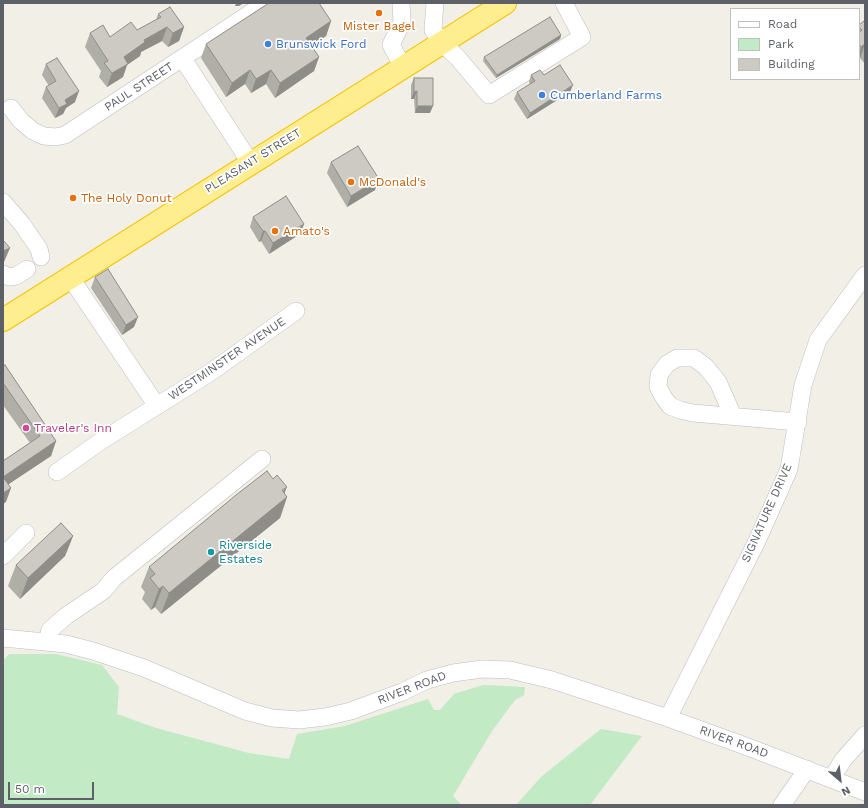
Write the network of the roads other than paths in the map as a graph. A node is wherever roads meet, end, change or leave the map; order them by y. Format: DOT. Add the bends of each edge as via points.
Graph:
graph roads {
  1 [pos="266,3"];
  2 [pos="401,3"];
  3 [pos="435,3"];
  4 [pos="504,3"];
  5 [pos="564,3"];
  6 [pos="442,43"];
  7 [pos="183,59"];
  8 [pos="403,67"];
  9 [pos="11,108"];
  10 [pos="250,162"];
  11 [pos="3,202"];
  12 [pos="40,257"];
  13 [pos="28,269"];
  14 [pos="3,274"];
  15 [pos="70,277"];
  16 [pos="863,281"];
  17 [pos="296,311"];
  18 [pos="3,320"];
  19 [pos="157,406"];
  20 [pos="734,416"];
  21 [pos="798,422"];
  22 [pos="262,459"];
  23 [pos="57,472"];
  24 [pos="26,533"];
  25 [pos="3,556"];
  26 [pos="3,638"];
  27 [pos="47,642"];
  28 [pos="668,718"];
  29 [pos="865,735"];
  30 [pos="807,769"];
  31 [pos="832,778"];
  32 [pos="865,792"];
  33 [pos="782,805"];
  1 -- 7 [label="street, PAUL STREET"];
  2 -- 8 [label="street" via="402,22 391,45"];
  3 -- 6 [label="street" via="433,30"];
  4 -- 6 [label="highway, PLEASANT STREET"];
  5 -- 6 [label="street" via="582,37 489,95"];
  6 -- 8 [label="highway, PLEASANT STREET"];
  7 -- 9 [label="street, PAUL STREET" via="65,135 44,136 33,131"];
  7 -- 10 [label="street"];
  8 -- 10 [label="highway, PLEASANT STREET"];
  10 -- 15 [label="highway, PLEASANT STREET"];
  11 -- 12 [label="street" via="39,249"];
  13 -- 14 [label="street" via="16,276"];
  15 -- 18 [label="highway, PLEASANT STREET"];
  15 -- 19 [label="street, WESTMINSTER AVENUE"];
  16 -- 21 [label="street, SIGNATURE DRIVE" via="818,340 803,385"];
  17 -- 19 [label="street, WESTMINSTER AVENUE" via="211,372"];
  19 -- 23 [label="street, WESTMINSTER AVENUE"];
  20 -- 21 [label="street"];
  21 -- 28 [label="street, SIGNATURE DRIVE" via="789,469"];
  22 -- 27 [label="street" via="114,578 104,591 50,630"];
  24 -- 25 [label="street"];
  26 -- 27 [label="street, RIVER ROAD"];
  27 -- 28 [label="street, RIVER ROAD" via="66,644 119,659 232,706 272,718 299,720 325,717 378,701 453,672 482,669 510,670 544,678"];
  28 -- 30 [label="street, RIVER ROAD"];
  29 -- 31 [label="street" via="843,760"];
  30 -- 31 [label="street, RIVER ROAD"];
  30 -- 33 [label="street"];
  31 -- 32 [label="street, RIVER ROAD"];
}
